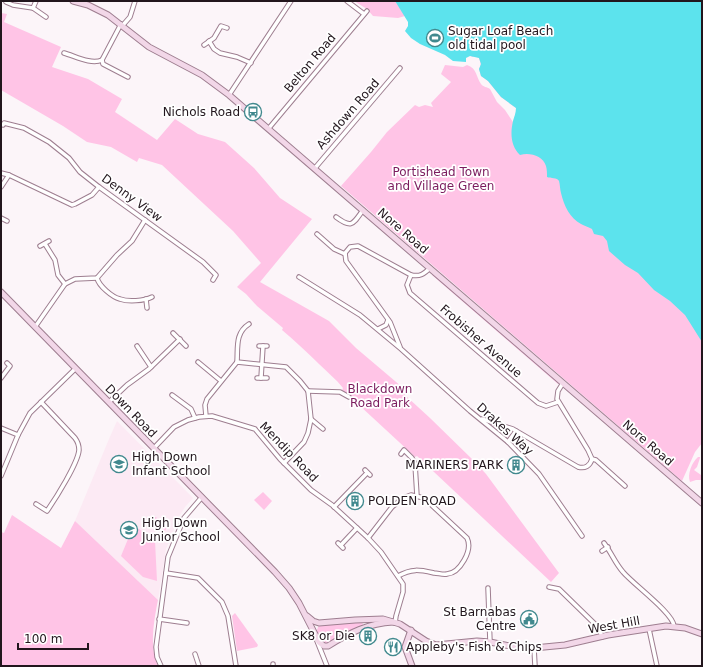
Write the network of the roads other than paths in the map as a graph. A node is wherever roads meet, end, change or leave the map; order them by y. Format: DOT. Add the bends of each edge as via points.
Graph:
graph roads {
  1 [pos="36,1"];
  2 [pos="73,1"];
  3 [pos="135,1"];
  4 [pos="291,1"];
  5 [pos="346,1"];
  6 [pos="6,2"];
  7 [pos="82,2"];
  8 [pos="32,8"];
  9 [pos="46,17"];
  10 [pos="122,25"];
  11 [pos="227,28"];
  12 [pos="209,41"];
  13 [pos="204,45"];
  14 [pos="64,53"];
  15 [pos="102,60"];
  16 [pos="251,63"];
  17 [pos="393,68"];
  18 [pos="400,68"];
  19 [pos="397,72"];
  20 [pos="128,76"];
  21 [pos="230,95"];
  22 [pos="3,125"];
  23 [pos="268,128"];
  24 [pos="38,135"];
  25 [pos="35,140"];
  26 [pos="315,168"];
  27 [pos="1,173"];
  28 [pos="9,175"];
  29 [pos="1,187"];
  30 [pos="99,187"];
  31 [pos="363,210"];
  32 [pos="336,217"];
  33 [pos="1,218"];
  34 [pos="144,220"];
  35 [pos="7,221"];
  36 [pos="317,234"];
  37 [pos="49,241"];
  38 [pos="45,244"];
  39 [pos="40,246"];
  40 [pos="345,254"];
  41 [pos="430,268"];
  42 [pos="411,275"];
  43 [pos="299,277"];
  44 [pos="97,278"];
  45 [pos="213,280"];
  46 [pos="64,284"];
  47 [pos="313,285"];
  48 [pos="310,290"];
  49 [pos="1,292"];
  50 [pos="152,297"];
  51 [pos="146,299"];
  52 [pos="147,308"];
  53 [pos="388,320"];
  54 [pos="249,324"];
  55 [pos="35,327"];
  56 [pos="378,329"];
  57 [pos="173,333"];
  58 [pos="180,339"];
  59 [pos="137,346"];
  60 [pos="186,346"];
  61 [pos="263,346"];
  62 [pos="401,349"];
  63 [pos="141,351"];
  64 [pos="137,355"];
  65 [pos="198,362"];
  66 [pos="237,362"];
  67 [pos="262,365"];
  68 [pos="151,367"];
  69 [pos="76,368"];
  70 [pos="14,370"];
  71 [pos="1,378"];
  72 [pos="268,378"];
  73 [pos="221,381"];
  74 [pos="563,383"];
  75 [pos="308,391"];
  76 [pos="172,395"];
  77 [pos="349,397"];
  78 [pos="41,402"];
  79 [pos="109,402"];
  80 [pos="558,402"];
  81 [pos="206,416"];
  82 [pos="477,417"];
  83 [pos="194,418"];
  84 [pos="311,419"];
  85 [pos="1,428"];
  86 [pos="322,429"];
  87 [pos="516,431"];
  88 [pos="18,436"];
  89 [pos="508,442"];
  90 [pos="154,448"];
  91 [pos="401,454"];
  92 [pos="592,459"];
  93 [pos="284,463"];
  94 [pos="367,473"];
  95 [pos="1,476"];
  96 [pos="625,486"];
  97 [pos="418,496"];
  98 [pos="202,497"];
  99 [pos="702,503"];
  100 [pos="36,504"];
  101 [pos="334,507"];
  102 [pos="48,511"];
  103 [pos="52,514"];
  104 [pos="357,528"];
  105 [pos="582,536"];
  106 [pos="368,538"];
  107 [pos="604,543"];
  108 [pos="341,545"];
  109 [pos="608,547"];
  110 [pos="602,551"];
  111 [pos="166,573"];
  112 [pos="398,576"];
  113 [pos="488,588"];
  114 [pos="549,588"];
  115 [pos="306,615"];
  116 [pos="159,619"];
  117 [pos="368,619"];
  118 [pos="394,622"];
  119 [pos="187,623"];
  120 [pos="319,623"];
  121 [pos="368,626"];
  122 [pos="674,626"];
  123 [pos="649,629"];
  124 [pos="411,630"];
  125 [pos="702,634"];
  126 [pos="602,637"];
  127 [pos="316,639"];
  128 [pos="490,642"];
  129 [pos="328,646"];
  130 [pos="534,648"];
  131 [pos="197,655"];
  132 [pos="325,661"];
  133 [pos="161,666"];
  134 [pos="199,666"];
  135 [pos="236,666"];
  136 [pos="328,666"];
  137 [pos="412,666"];
  138 [pos="535,666"];
  139 [pos="657,666"];
  1 -- 8 [label="street"];
  2 -- 7 [label="street, Nore Road"];
  3 -- 10 [label="street" via="130,17"];
  4 -- 16 [label="street"];
  5 -- 23 [label="street, Belton Road" via="366,13"];
  6 -- 8 [label="street"];
  7 -- 10 [label="street, Nore Road"];
  8 -- 9 [label="street"];
  10 -- 15 [label="street"];
  10 -- 21 [label="street, Nore Road" via="149,47 202,75"];
  11 -- 12 [label="street" via="221,26 214,38"];
  12 -- 13 [label="street"];
  12 -- 16 [label="street" via="220,53"];
  14 -- 15 [label="street" via="90,61"];
  15 -- 20 [label="street" via="103,64"];
  16 -- 21 [label="street"];
  17 -- 19 [label="street"];
  18 -- 19 [label="street, Ashdown Road"];
  19 -- 26 [label="street, Ashdown Road"];
  21 -- 23 [label="street, Nore Road"];
  22 -- 24 [label="street, Denny View" via="4,123 20,126"];
  23 -- 26 [label="street, Nore Road"];
  24 -- 25 [label="street"];
  24 -- 30 [label="street, Denny View" via="59,150"];
  26 -- 31 [label="street, Nore Road"];
  27 -- 28 [label="street"];
  28 -- 29 [label="street"];
  28 -- 30 [label="street" via="72,206 92,195"];
  30 -- 34 [label="street, Denny View"];
  31 -- 32 [label="street" via="355,222 350,224"];
  31 -- 41 [label="street, Nore Road"];
  33 -- 35 [label="street"];
  34 -- 44 [label="street" via="132,241"];
  34 -- 45 [label="street, Denny View" via="217,274"];
  36 -- 40 [label="street" via="321,240"];
  37 -- 38 [label="street"];
  38 -- 39 [label="street"];
  38 -- 46 [label="street" via="56,260 58,275"];
  40 -- 42 [label="street" via="349,248 358,246"];
  40 -- 53 [label="street, Drakes Way" via="346,261"];
  41 -- 42 [label="street" via="421,276"];
  41 -- 74 [label="street, Nore Road"];
  42 -- 80 [label="street, Frobisher Avenue" via="407,285 410,293 538,403 546,406"];
  43 -- 47 [label="street, Drakes Way"];
  44 -- 46 [label="street" via="75,279"];
  44 -- 51 [label="street" via="108,292 118,298"];
  46 -- 55 [label="street"];
  47 -- 48 [label="street"];
  47 -- 56 [label="street, Drakes Way"];
  49 -- 55 [label="street, Down Road"];
  50 -- 51 [label="street"];
  51 -- 52 [label="street"];
  53 -- 56 [label="street" via="386,325"];
  53 -- 62 [label="street, Drakes Way"];
  54 -- 66 [label="street" via="240,333"];
  55 -- 69 [label="street, Down Road"];
  56 -- 62 [label="street, Drakes Way"];
  57 -- 58 [label="street"];
  58 -- 60 [label="street"];
  58 -- 68 [label="street"];
  59 -- 63 [label="street"];
  61 -- 67 [label="street"];
  62 -- 82 [label="street, Drakes Way"];
  63 -- 64 [label="street"];
  63 -- 68 [label="street"];
  65 -- 73 [label="street"];
  66 -- 67 [label="street"];
  66 -- 73 [label="street"];
  67 -- 72 [label="street" via="259,378"];
  67 -- 75 [label="street" via="287,368"];
  68 -- 79 [label="street"];
  69 -- 78 [label="street"];
  69 -- 79 [label="street, Down Road"];
  70 -- 71 [label="street" via="9,365"];
  73 -- 81 [label="street" via="206,401"];
  74 -- 80 [label="street" via="557,394"];
  74 -- 99 [label="street, Nore Road"];
  75 -- 77 [label="street" via="340,392"];
  75 -- 84 [label="street"];
  76 -- 83 [label="street" via="191,410"];
  78 -- 88 [label="street" via="31,412"];
  78 -- 102 [label="street" via="73,435 79,447 58,495"];
  79 -- 90 [label="street, Down Road"];
  80 -- 92 [label="street"];
  81 -- 83 [label="street, Mendip Road"];
  81 -- 93 [label="street, Mendip Road" via="255,429"];
  82 -- 87 [label="street"];
  82 -- 89 [label="street, Drakes Way"];
  83 -- 90 [label="street, Mendip Road" via="171,430"];
  84 -- 86 [label="street"];
  84 -- 93 [label="street" via="305,440"];
  85 -- 88 [label="street"];
  87 -- 89 [label="street"];
  87 -- 92 [label="street" via="581,468 586,467"];
  88 -- 95 [label="street"];
  89 -- 105 [label="street, Drakes Way" via="541,477"];
  90 -- 98 [label="street, Down Road"];
  91 -- 97 [label="street" via="404,450 414,462"];
  92 -- 96 [label="street"];
  93 -- 101 [label="street, Mendip Road" via="311,490"];
  94 -- 101 [label="street"];
  97 -- 106 [label="street" via="410,495 396,503"];
  97 -- 112 [label="street" via="425,498 465,535 469,542 469,550 456,570 449,574 411,570"];
  98 -- 111 [label="street" via="184,518 170,553"];
  98 -- 115 [label="street, Down Road" via="279,576 294,594"];
  100 -- 102 [label="street"];
  101 -- 104 [label="street, Mendip Road"];
  102 -- 103 [label="street"];
  104 -- 106 [label="street, Mendip Road"];
  104 -- 108 [label="street"];
  106 -- 112 [label="street, Mendip Road"];
  107 -- 109 [label="street"];
  109 -- 110 [label="street"];
  109 -- 122 [label="street" via="621,571 666,612 673,620"];
  111 -- 116 [label="street"];
  111 -- 135 [label="street" via="198,578 222,602 227,610"];
  112 -- 118 [label="street, Mendip Road" via="404,591"];
  113 -- 128 [label="street"];
  114 -- 126 [label="street" via="559,589 598,628"];
  115 -- 120 [label="street"];
  115 -- 127 [label="street, Down Road"];
  116 -- 119 [label="street"];
  116 -- 133 [label="street" via="156,648"];
  117 -- 118 [label="street, West Hill"];
  117 -- 120 [label="street, West Hill"];
  117 -- 121 [label="street"];
  118 -- 121 [label="street"];
  118 -- 124 [label="street, West Hill"];
  120 -- 127 [label="street" via="315,629"];
  121 -- 129 [label="street"];
  122 -- 123 [label="street, West Hill"];
  122 -- 125 [label="street, West Hill"];
  123 -- 126 [label="street, West Hill"];
  123 -- 139 [label="street"];
  124 -- 128 [label="street, West Hill" via="436,645"];
  124 -- 137 [label="street" via="405,647"];
  126 -- 130 [label="street, West Hill"];
  127 -- 129 [label="street" via="321,645"];
  127 -- 132 [label="street"];
  128 -- 130 [label="street, West Hill"];
  129 -- 132 [label="street" via="324,652"];
  130 -- 138 [label="street"];
  131 -- 134 [label="street"];
  132 -- 136 [label="street"];
}
